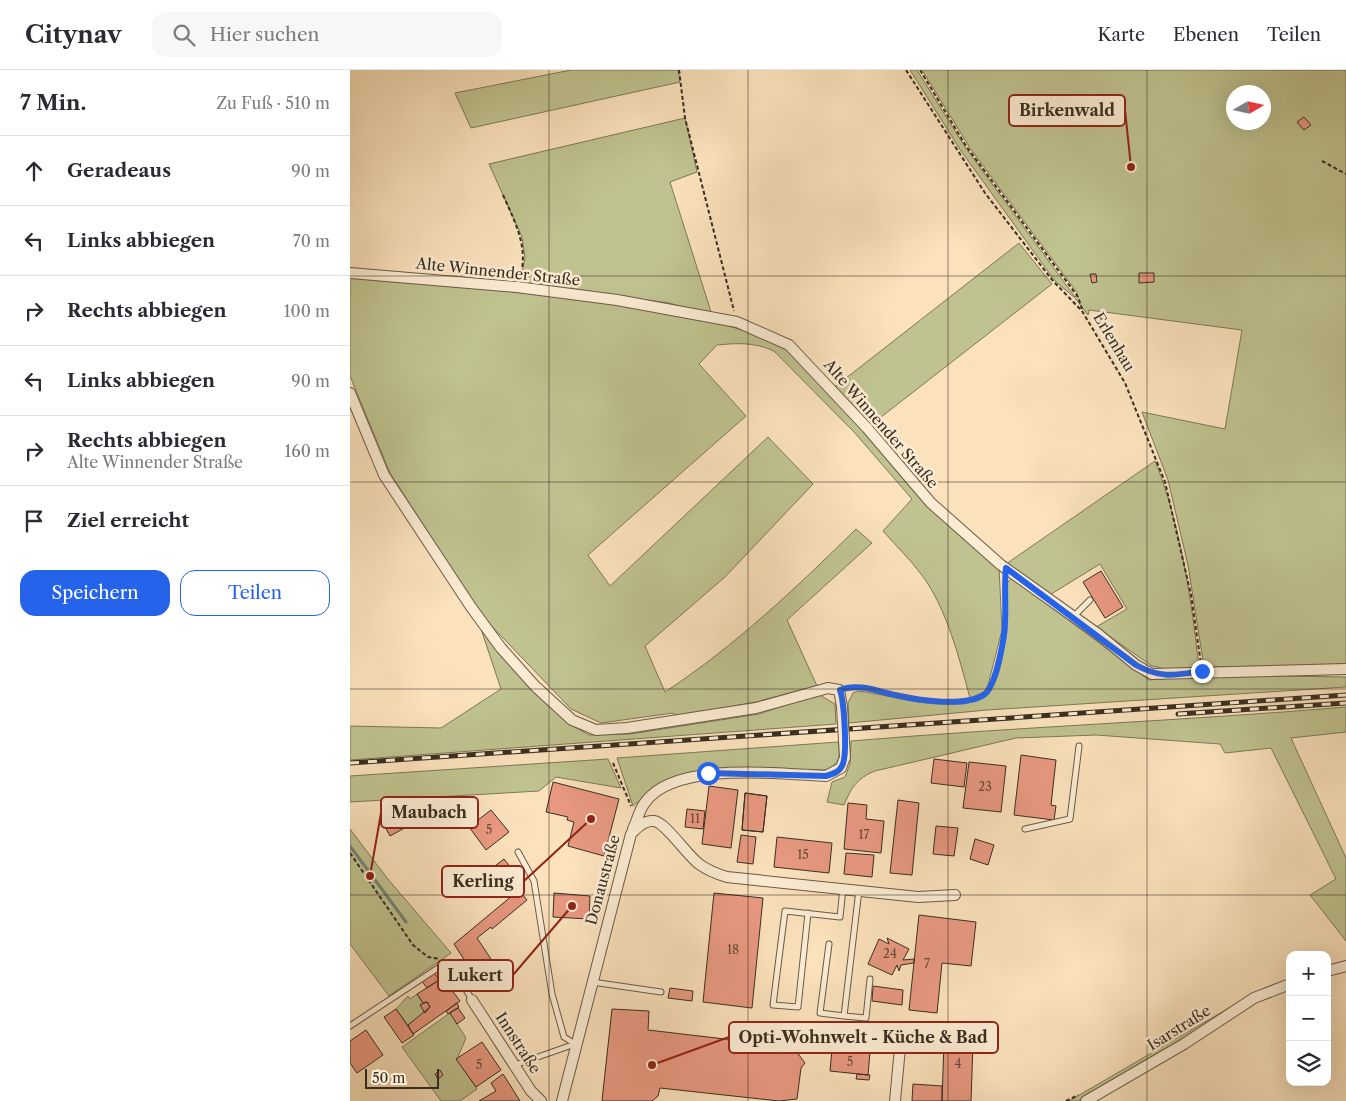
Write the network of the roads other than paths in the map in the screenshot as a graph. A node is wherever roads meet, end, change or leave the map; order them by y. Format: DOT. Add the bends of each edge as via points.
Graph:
graph roads {
  1 [pos="350,273"];
  2 [pos="350,393"];
  3 [pos="1090,600"];
  4 [pos="1072,617"];
  5 [pos="1346,669"];
  6 [pos="1079,746"];
  7 [pos="1025,829"];
  8 [pos="631,834"];
  9 [pos="518,852"];
  10 [pos="843,888"];
  11 [pos="859,890"];
  12 [pos="955,895"];
  13 [pos="808,913"];
  14 [pos="829,944"];
  15 [pos="1346,966"];
  16 [pos="1331,971"];
  17 [pos="870,979"];
  18 [pos="592,982"];
  19 [pos="1286,986"];
  20 [pos="661,992"];
  21 [pos="472,1000"];
  22 [pos="844,1016"];
  23 [pos="350,1026"];
  24 [pos="575,1044"];
  25 [pos="900,1048"];
  26 [pos="515,1066"];
  27 [pos="541,1101"];
  28 [pos="562,1101"];
  29 [pos="895,1101"];
  30 [pos="1086,1101"];
  1 -- 4 [label="street, Alte Winnender Straße" via="617,300 737,322 789,346 867,428 931,503 1006,568"];
  2 -- 8 [label="street, bridge" via="384,475 471,607 500,648 572,720 596,730 627,728 756,708 817,690 840,690 845,757 841,768 826,776 708,773 683,780 653,795 645,803"];
  3 -- 4 [label="lane"];
  4 -- 5 [label="street, Alte Winnender Straße" via="1152,674"];
  6 -- 7 [label="lane" via="1070,819"];
  8 -- 10 [label="street, Donaustraße" via="644,822 656,821 694,860 717,874"];
  8 -- 18 [label="street, Donaustraße"];
  9 -- 24 [label="lane" via="534,881 552,994 564,1037"];
  10 -- 11 [label="street, Donaustraße"];
  10 -- 13 [label="lane" via="840,917"];
  11 -- 12 [label="street, Donaustraße" via="918,897"];
  11 -- 22 [label="lane"];
  13 -- 13 [label="lane" via="785,911 773,1005 798,1007"];
  14 -- 22 [label="lane" via="820,1013"];
  15 -- 16 [label="street"];
  17 -- 22 [label="lane" via="866,1018"];
  18 -- 20 [label="lane"];
  18 -- 24 [label="street, Donaustraße"];
  19 -- 30 [label="street, Isarstraße" via="1254,998 1184,1044"];
  21 -- 23 [label="lane" via="454,969 441,966"];
  21 -- 26 [label="street, Innstraße"];
  24 -- 26 [label="lane"];
  24 -- 28 [label="street, Donaustraße"];
  25 -- 29 [label="street"];
  26 -- 27 [label="street, Innstraße"];
}
